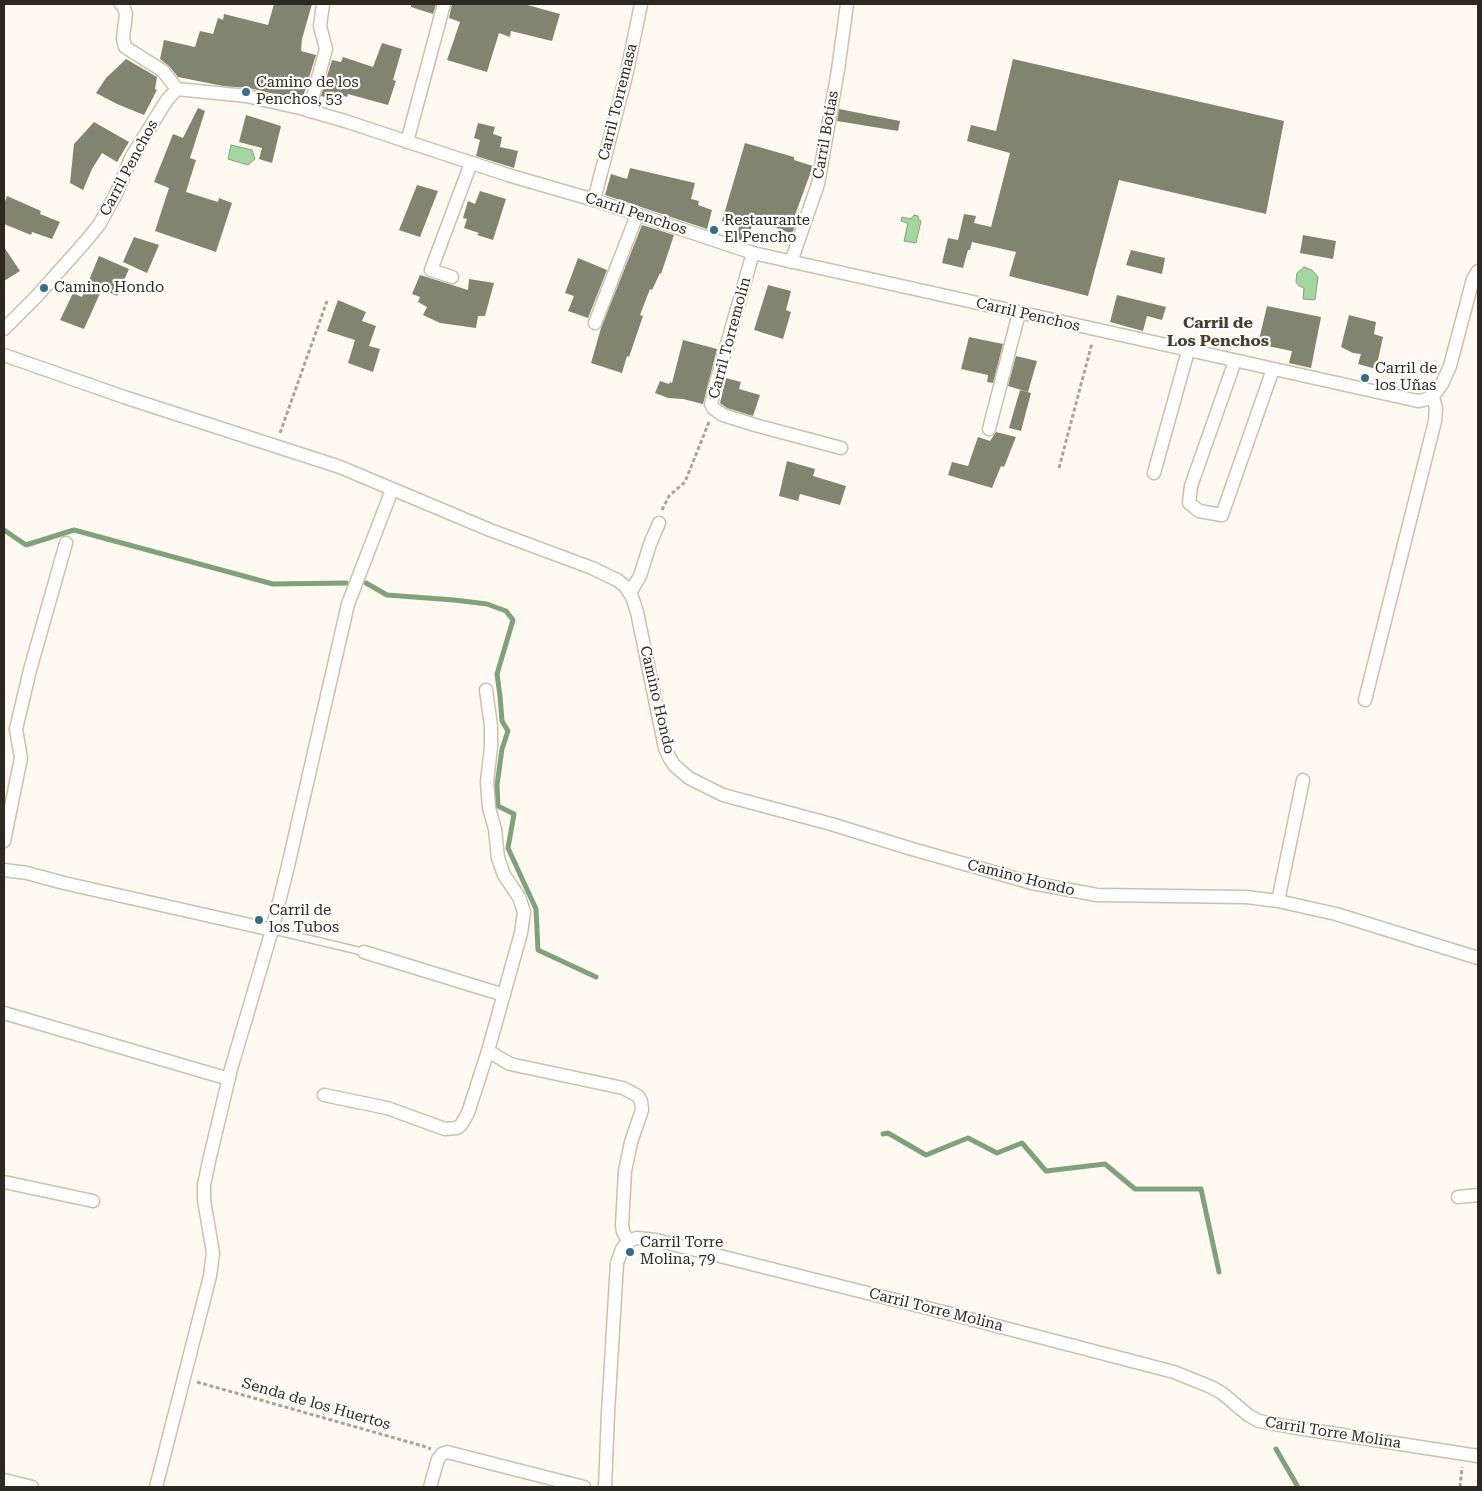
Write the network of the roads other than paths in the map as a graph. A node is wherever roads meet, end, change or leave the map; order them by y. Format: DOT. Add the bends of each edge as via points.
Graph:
graph roads {
  1 [pos="121,4"];
  2 [pos="324,4"];
  3 [pos="444,4"];
  4 [pos="641,4"];
  5 [pos="847,4"];
  6 [pos="177,89"];
  7 [pos="309,111"];
  8 [pos="407,142"];
  9 [pos="471,163"];
  10 [pos="594,200"];
  11 [pos="637,215"];
  12 [pos="753,254"];
  13 [pos="791,262"];
  14 [pos="1478,271"];
  15 [pos="452,277"];
  16 [pos="1019,313"];
  17 [pos="596,323"];
  18 [pos="4,328"];
  19 [pos="1188,351"];
  20 [pos="4,355"];
  21 [pos="1235,361"];
  22 [pos="1273,370"];
  23 [pos="1433,396"];
  24 [pos="989,429"];
  25 [pos="840,448"];
  26 [pos="1154,473"];
  27 [pos="392,490"];
  28 [pos="659,523"];
  29 [pos="66,544"];
  30 [pos="630,593"];
  31 [pos="486,690"];
  32 [pos="1365,700"];
  33 [pos="1304,780"];
  34 [pos="4,841"];
  35 [pos="4,870"];
  36 [pos="1278,901"];
  37 [pos="272,930"];
  38 [pos="364,952"];
  39 [pos="1478,958"];
  40 [pos="504,995"];
  41 [pos="4,1013"];
  42 [pos="488,1051"];
  43 [pos="229,1079"];
  44 [pos="324,1094"];
  45 [pos="4,1182"];
  46 [pos="1478,1195"];
  47 [pos="1458,1197"];
  48 [pos="94,1201"];
  49 [pos="628,1242"];
  50 [pos="1478,1456"];
  51 [pos="4,1480"];
  52 [pos="32,1487"];
  53 [pos="156,1487"];
  54 [pos="430,1487"];
  55 [pos="584,1487"];
  56 [pos="605,1487"];
  1 -- 6 [label="street" via="126,14 122,38 125,47 164,71"];
  2 -- 7 [label="street" via="320,26 326,49"];
  3 -- 8 [label="street"];
  4 -- 10 [label="street, Carril Torremasa"];
  5 -- 13 [label="street, Carril Botías" via="818,184"];
  6 -- 7 [label="street, Carril Penchos" via="246,96"];
  6 -- 18 [label="street, Carril Penchos" via="132,156 99,224 36,297"];
  7 -- 8 [label="street, Carril Penchos"];
  8 -- 9 [label="street, Carril Penchos"];
  9 -- 10 [label="street, Carril Penchos"];
  9 -- 15 [label="street" via="431,270"];
  10 -- 11 [label="street, Carril Penchos"];
  11 -- 12 [label="street, Carril Penchos"];
  11 -- 17 [label="street"];
  12 -- 13 [label="street, Carril Penchos"];
  12 -- 25 [label="street, Carril Torremolín" via="711,404 715,410 755,425"];
  13 -- 16 [label="street, Carril Penchos"];
  14 -- 23 [label="street" via="1469,291 1450,366"];
  16 -- 19 [label="street, Carril Penchos"];
  16 -- 24 [label="street"];
  19 -- 21 [label="street, Carril Penchos"];
  19 -- 26 [label="street"];
  20 -- 27 [label="street" via="340,467"];
  21 -- 22 [label="street, Carril Penchos"];
  21 -- 22 [label="street" via="1191,486 1189,503 1198,511 1222,515"];
  22 -- 23 [label="street, Carril Penchos" via="1418,401"];
  23 -- 32 [label="street" via="1435,421"];
  27 -- 30 [label="street" via="607,574"];
  27 -- 37 [label="street" via="348,604"];
  28 -- 30 [label="street" via="640,576"];
  29 -- 34 [label="street" via="16,729 21,758"];
  30 -- 36 [label="street, Camino Hondo" via="637,612 665,748 674,765 701,786 1032,883 1106,895 1220,896"];
  31 -- 40 [label="street" via="491,726 488,808 495,829 498,858 524,912"];
  33 -- 36 [label="street"];
  35 -- 37 [label="street" via="26,872"];
  36 -- 39 [label="street, Camino Hondo" via="1336,914"];
  37 -- 38 [label="lane"];
  37 -- 43 [label="street"];
  38 -- 40 [label="street"];
  40 -- 42 [label="street"];
  41 -- 43 [label="street"];
  42 -- 44 [label="street" via="468,1113 461,1125 452,1130 387,1108"];
  42 -- 49 [label="street" via="510,1064 623,1088 638,1096 642,1110 625,1171 622,1225"];
  43 -- 53 [label="street" via="204,1185 213,1254 210,1276"];
  45 -- 48 [label="street"];
  46 -- 47 [label="street"];
  49 -- 50 [label="street, Carril Torre Molina" via="637,1238 656,1240 1158,1368 1211,1387 1259,1421"];
  49 -- 56 [label="street" via="617,1263"];
  51 -- 52 [label="street"];
  54 -- 55 [label="street" via="438,1459 447,1452"];
}
